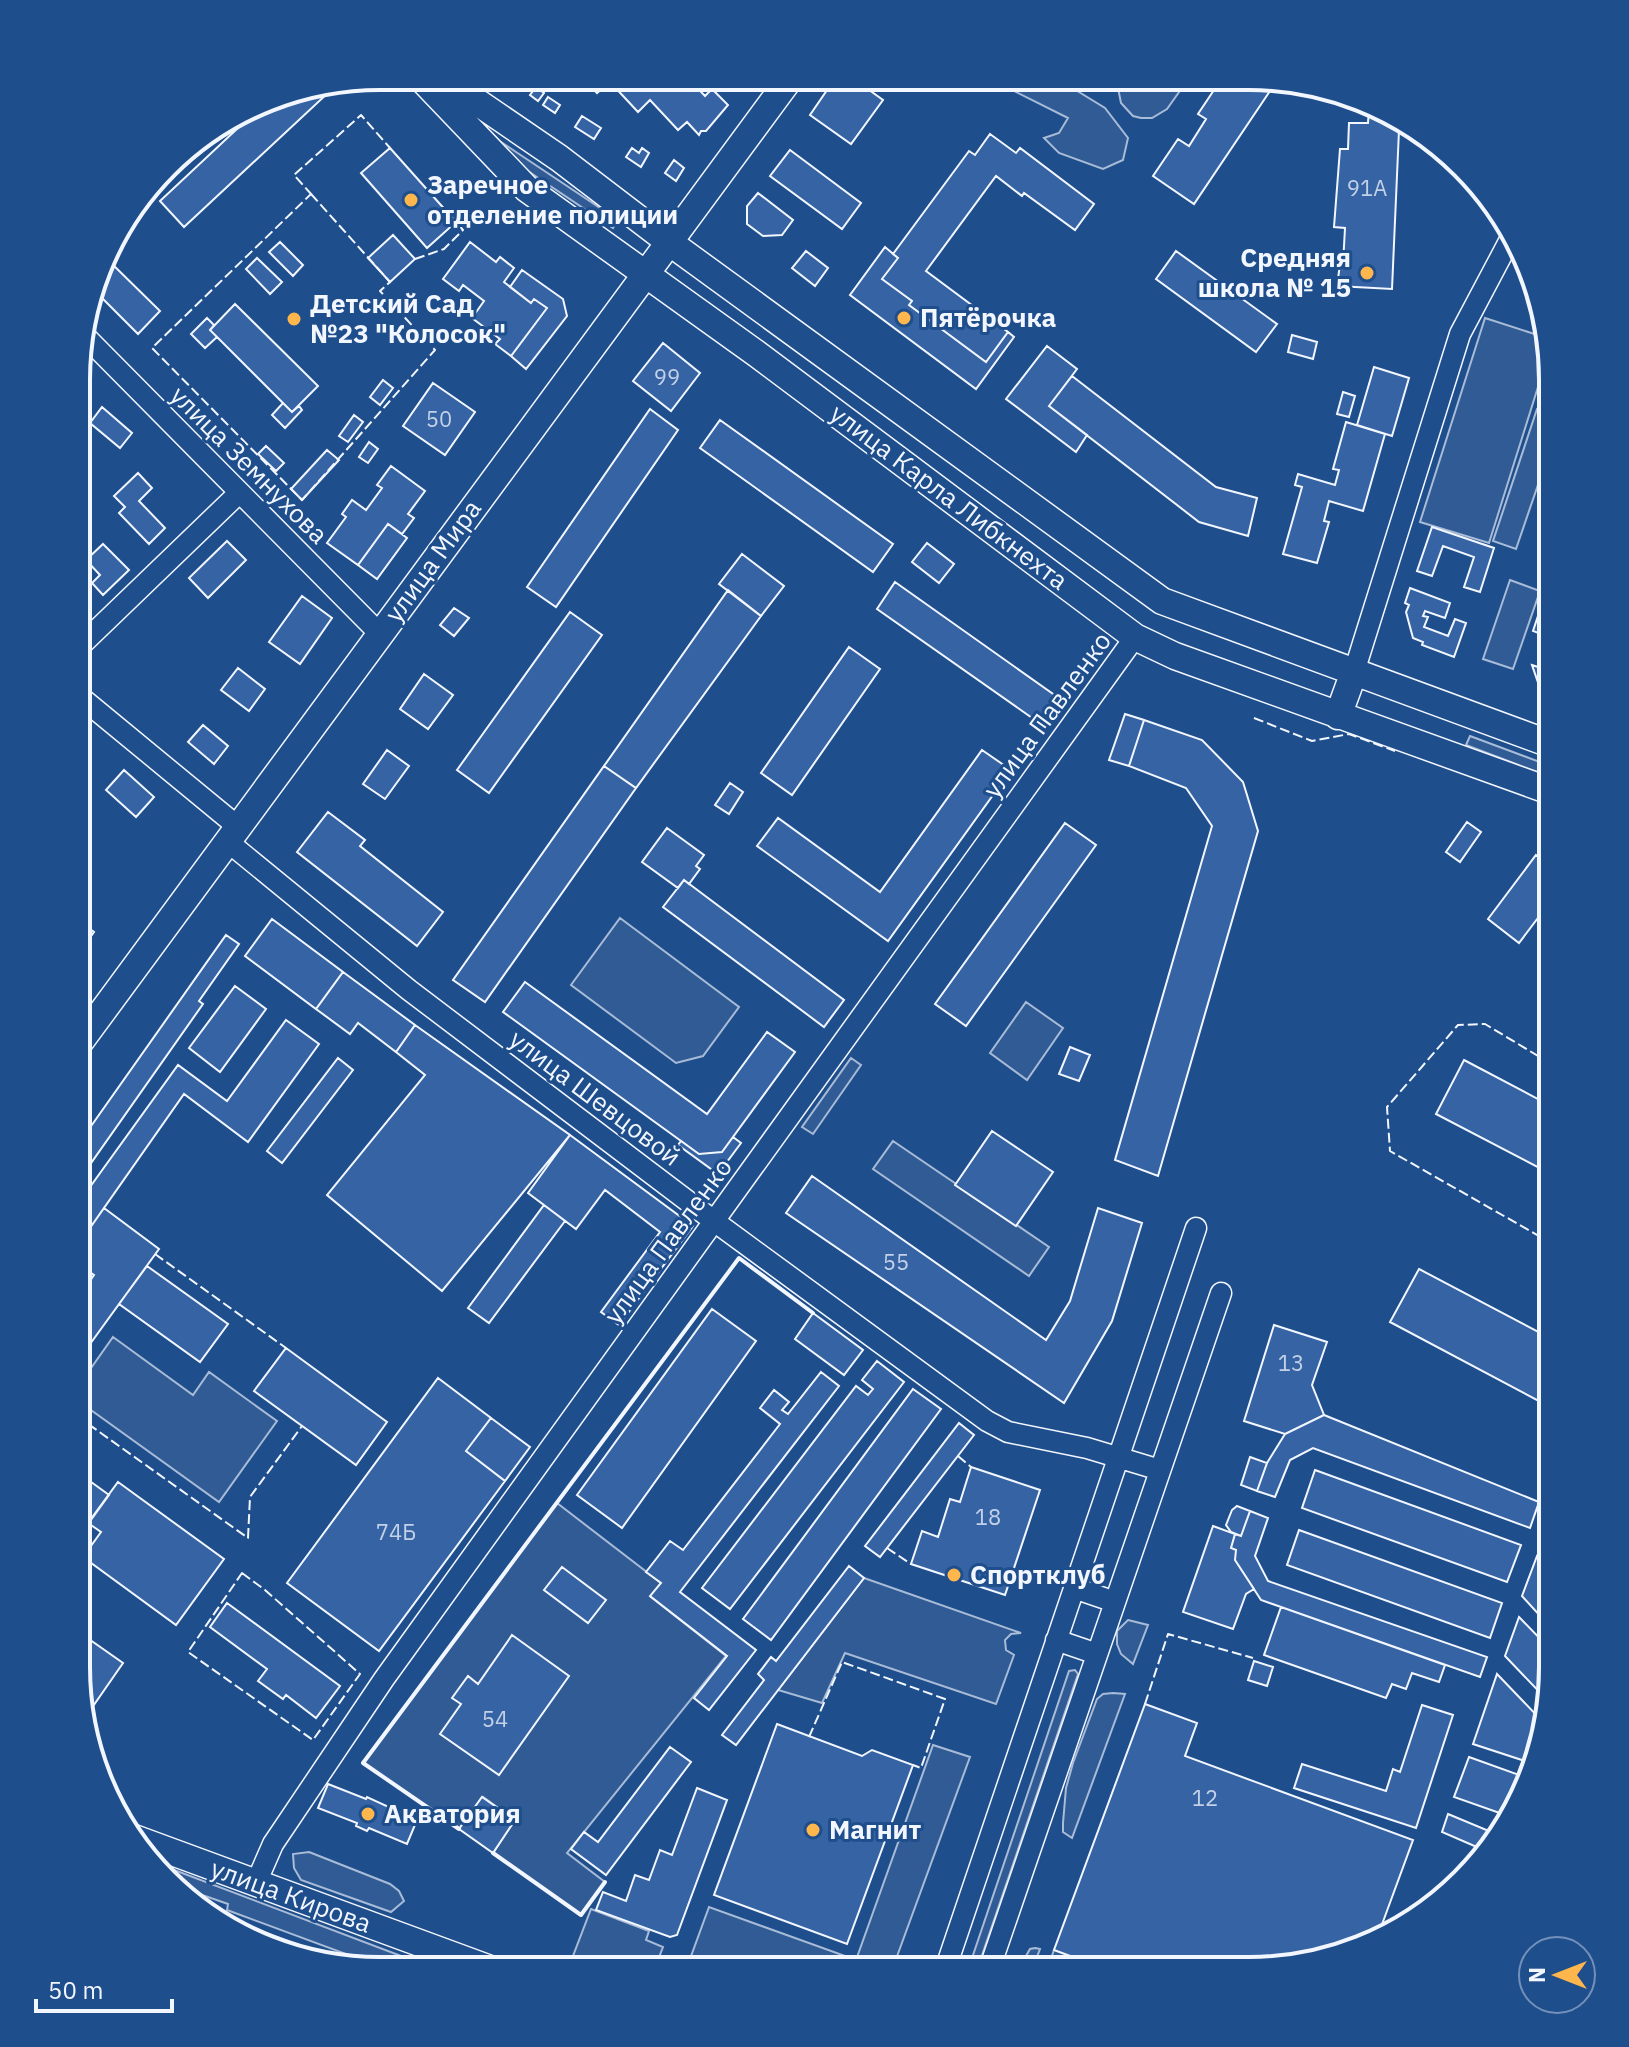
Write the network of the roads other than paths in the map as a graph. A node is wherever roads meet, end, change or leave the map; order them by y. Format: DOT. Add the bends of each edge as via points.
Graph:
graph roads {
  1 [pos="447,90"];
  2 [pos="457,90"];
  3 [pos="781,90"];
  4 [pos="669,242"];
  5 [pos="1506,247"];
  6 [pos="645,275"];
  7 [pos="92,343"];
  8 [pos="239,493"];
  9 [pos="380,634"];
  10 [pos="90,636"];
  11 [pos="1135,637"];
  12 [pos="1354,672"];
  13 [pos="90,706"];
  14 [pos="1338,716"];
  15 [pos="1539,740"];
  16 [pos="1539,787"];
  17 [pos="232,834"];
  18 [pos="90,1028"];
  19 [pos="714,1221"];
  20 [pos="1196,1228"];
  21 [pos="1221,1293"];
  22 [pos="1118,1456"];
  23 [pos="1160,1470"];
  24 [pos="1074,1588"];
  25 [pos="1115,1602"];
  26 [pos="1056,1640"];
  27 [pos="1097,1654"];
  28 [pos="150,1844"];
  29 [pos="256,1883"];
  30 [pos="458,1957"];
  31 [pos="949,1957"];
  32 [pos="993,1957"];
  1 -- 6 [label="main road, улица Карла Либкнехта" via="527,189"];
  2 -- 4 [label="main road, улица Карла Либкнехта" via="559,158"];
  3 -- 4 [label="main road, улица Мира"];
  4 -- 6 [label="main road, улица Мира"];
  4 -- 12 [label="main road, улица Карла Либкнехта" via="1162,601"];
  5 -- 12 [label="street" via="1460,334"];
  6 -- 9 [label="main road, улица Мира"];
  6 -- 11 [label="main road, улица Карла Либкнехта"];
  7 -- 8 [label="street, улица Земнухова"];
  8 -- 9 [label="street, улица Земнухова"];
  8 -- 10 [label="street"];
  9 -- 17 [label="main road, улица Мира"];
  11 -- 14 [label="main road, улица Карла Либкнехта"];
  11 -- 19 [label="street, улица Павленко"];
  12 -- 14 [label="main road"];
  12 -- 15 [label="main road, улица Карла Либкнехта"];
  13 -- 17 [label="street, улица Шевцовой"];
  14 -- 16 [label="main road, улица Карла Либкнехта"];
  17 -- 18 [label="main road, улица Мира"];
  17 -- 19 [label="street, улица Шевцовой" via="409,990"];
  19 -- 22 [label="street, улица Шевцовой" via="987,1421 1008,1432"];
  19 -- 29 [label="street, улица Павленко" via="323,1767 273,1844"];
  20 -- 22 [label="street"];
  21 -- 23 [label="street"];
  22 -- 23 [label="street, улица Шевцовой"];
  22 -- 24 [label="street"];
  23 -- 25 [label="street"];
  24 -- 25 [label="street"];
  24 -- 26 [label="street"];
  25 -- 27 [label="street"];
  26 -- 27 [label="street"];
  26 -- 31 [label="street"];
  27 -- 32 [label="street"];
  28 -- 29 [label="main road, улица Кирова"];
  29 -- 30 [label="main road, улица Кирова"];
}
